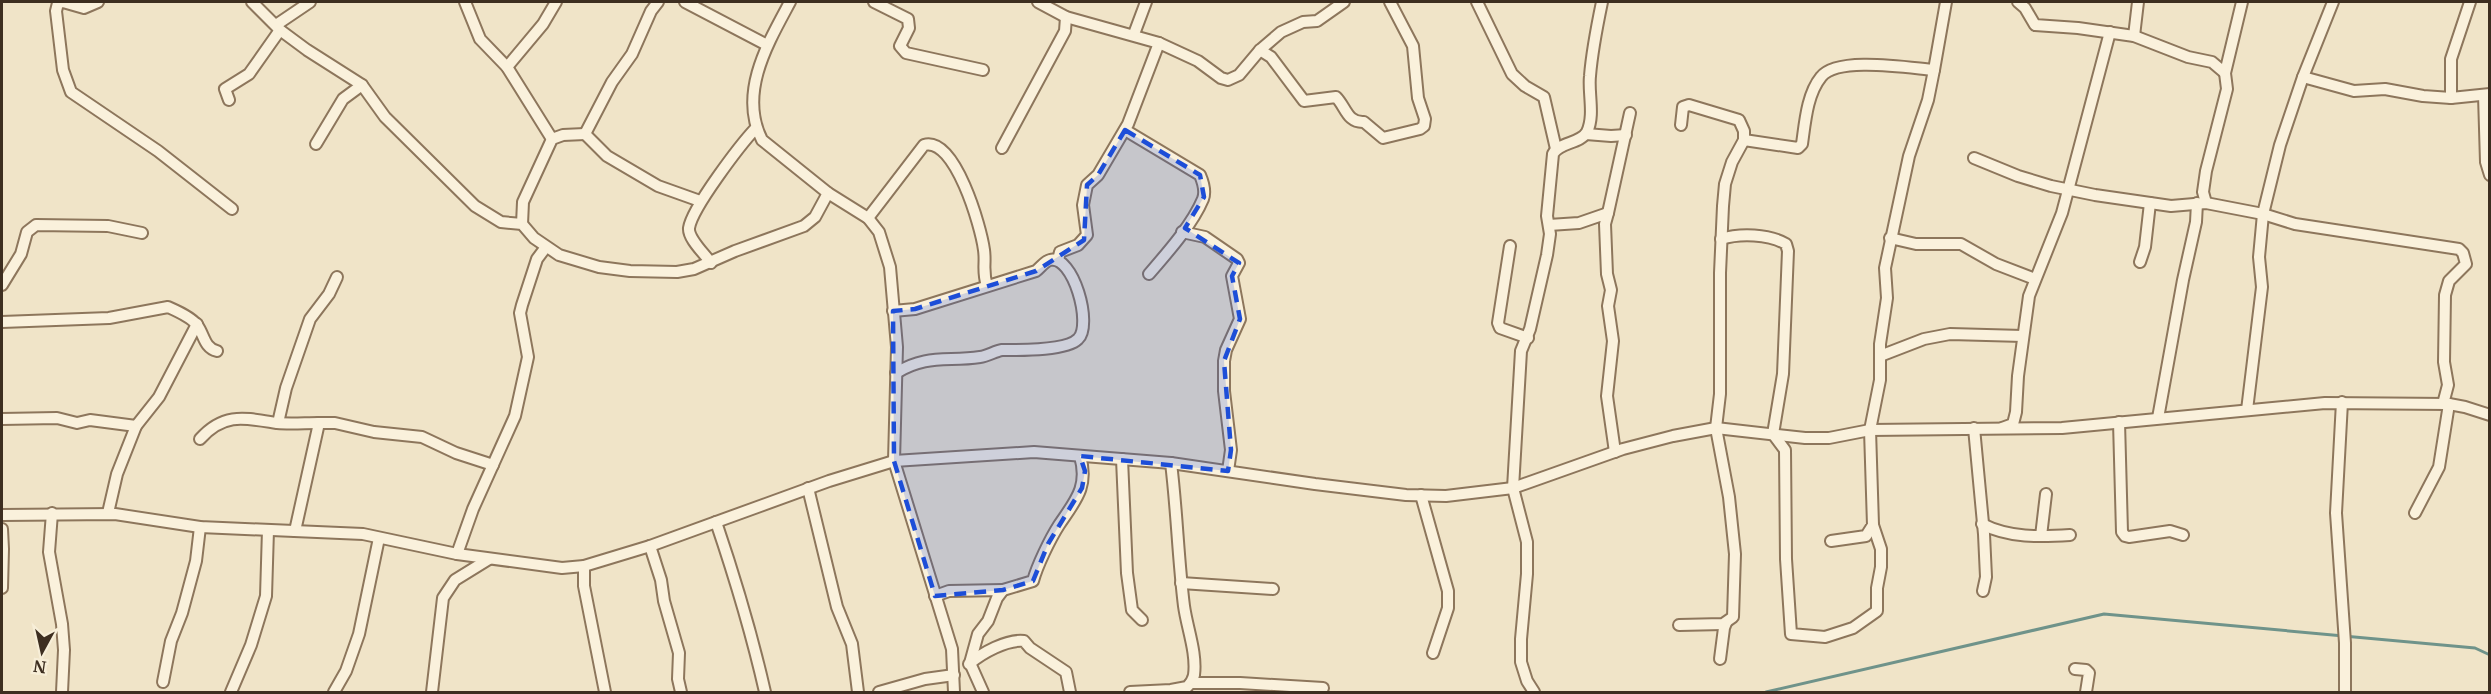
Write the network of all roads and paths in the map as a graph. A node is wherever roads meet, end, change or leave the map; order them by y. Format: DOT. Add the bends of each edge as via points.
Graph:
graph roads {
  1 [pos="63,2"];
  2 [pos="98,2"];
  3 [pos="252,2"];
  4 [pos="310,2"];
  5 [pos="465,2"];
  6 [pos="556,2"];
  7 [pos="658,2"];
  8 [pos="685,2"];
  9 [pos="790,2"];
  10 [pos="874,2"];
  11 [pos="1038,2"];
  12 [pos="1146,2"];
  13 [pos="1344,2"];
  14 [pos="1390,2"];
  15 [pos="1477,2"];
  16 [pos="1602,2"];
  17 [pos="1946,2"];
  18 [pos="2018,2"];
  19 [pos="2138,2"];
  20 [pos="2242,2"];
  21 [pos="2333,2"];
  22 [pos="2470,2"];
  23 [pos="1066,17"];
  24 [pos="278,28"];
  25 [pos="2110,32"];
  26 [pos="1134,34"];
  27 [pos="2134,36"];
  28 [pos="1159,43"];
  29 [pos="767,45"];
  30 [pos="1260,50"];
  31 [pos="507,67"];
  32 [pos="983,70"];
  33 [pos="1934,70"];
  34 [pos="2225,73"];
  35 [pos="2303,77"];
  36 [pos="362,85"];
  37 [pos="2487,95"];
  38 [pos="2451,98"];
  39 [pos="229,100"];
  40 [pos="1630,113"];
  41 [pos="1681,125"];
  42 [pos="756,128"];
  43 [pos="1125,130"];
  44 [pos="585,134"];
  45 [pos="1586,134"];
  46 [pos="1626,135"];
  47 [pos="552,139"];
  48 [pos="1744,140"];
  49 [pos="316,144"];
  50 [pos="1002,148"];
  51 [pos="1556,149"];
  52 [pos="1974,158"];
  53 [pos="2490,175"];
  54 [pos="2069,189"];
  55 [pos="828,193"];
  56 [pos="700,201"];
  57 [pos="2150,203"];
  58 [pos="2201,203"];
  59 [pos="232,209"];
  60 [pos="1608,213"];
  61 [pos="2263,214"];
  62 [pos="868,218"];
  63 [pos="522,224"];
  64 [pos="1549,225"];
  65 [pos="1182,232"];
  66 [pos="142,233"];
  67 [pos="1890,238"];
  68 [pos="1721,240"];
  69 [pos="1510,246"];
  70 [pos="546,247"];
  71 [pos="1058,260"];
  72 [pos="2140,262"];
  73 [pos="711,263"];
  74 [pos="1149,274"];
  75 [pos="338,277"];
  76 [pos="2035,279"];
  77 [pos="2,285"];
  78 [pos="987,286"];
  79 [pos="893,311"];
  80 [pos="2,322"];
  81 [pos="197,324"];
  82 [pos="2023,336"];
  83 [pos="1528,338"];
  84 [pos="217,351"];
  85 [pos="1880,356"];
  86 [pos="896,373"];
  87 [pos="2342,402"];
  88 [pos="2446,404"];
  89 [pos="2247,410"];
  90 [pos="2490,415"];
  91 [pos="2158,418"];
  92 [pos="2,419"];
  93 [pos="2119,422"];
  94 [pos="278,423"];
  95 [pos="319,423"];
  96 [pos="136,426"];
  97 [pos="1716,428"];
  98 [pos="1974,428"];
  99 [pos="2002,428"];
  100 [pos="1870,430"];
  101 [pos="1773,434"];
  102 [pos="200,439"];
  103 [pos="1615,452"];
  104 [pos="1080,456"];
  105 [pos="1122,459"];
  106 [pos="894,461"];
  107 [pos="1171,463"];
  108 [pos="493,465"];
  109 [pos="1228,471"];
  110 [pos="808,488"];
  111 [pos="1513,488"];
  112 [pos="2046,494"];
  113 [pos="1421,495"];
  114 [pos="52,513"];
  115 [pos="108,513"];
  116 [pos="2415,513"];
  117 [pos="2,515"];
  118 [pos="716,522"];
  119 [pos="1982,524"];
  120 [pos="1873,525"];
  121 [pos="200,527"];
  122 [pos="2,529"];
  123 [pos="268,530"];
  124 [pos="295,531"];
  125 [pos="2070,535"];
  126 [pos="2041,536"];
  127 [pos="2183,536"];
  128 [pos="379,538"];
  129 [pos="1831,542"];
  130 [pos="650,546"];
  131 [pos="457,554"];
  132 [pos="489,559"];
  133 [pos="584,566"];
  134 [pos="1181,583"];
  135 [pos="2,588"];
  136 [pos="1273,589"];
  137 [pos="1003,590"];
  138 [pos="1983,591"];
  139 [pos="934,596"];
  140 [pos="1143,620"];
  141 [pos="1726,622"];
  142 [pos="1679,625"];
  143 [pos="1433,653"];
  144 [pos="1720,659"];
  145 [pos="970,663"];
  146 [pos="2075,669"];
  147 [pos="954,670"];
  148 [pos="163,682"];
  149 [pos="1191,683"];
  150 [pos="1323,688"];
  151 [pos="62,693"];
  152 [pos="231,693"];
  153 [pos="334,693"];
  154 [pos="432,693"];
  155 [pos="605,693"];
  156 [pos="681,693"];
  157 [pos="765,693"];
  158 [pos="858,693"];
  159 [pos="879,693"];
  160 [pos="954,693"];
  161 [pos="983,693"];
  162 [pos="1070,693"];
  163 [pos="1130,693"];
  164 [pos="1534,693"];
  165 [pos="2086,693"];
  166 [pos="2345,693"];
  1 -- 2 [label="street" via="84,8"];
  1 -- 59 [label="street" via="58,3 56,10 63,70 71,92 158,151"];
  3 -- 24 [label="street"];
  4 -- 24 [label="street"];
  5 -- 31 [label="street" via="480,39"];
  6 -- 31 [label="street"];
  7 -- 44 [label="street"];
  8 -- 29 [label="street"];
  9 -- 29 [label="street"];
  10 -- 32 [label="street" via="908,19 909,28 900,45 906,53"];
  11 -- 23 [label="street"];
  12 -- 26 [label="street"];
  13 -- 30 [label="street" via="1317,21 1303,22 1281,32"];
  14 -- 30 [label="street" via="1413,46 1418,99 1425,119 1420,129 1383,138 1364,122 1351,120 1336,97 1304,101 1271,57"];
  15 -- 51 [label="street" via="1512,74 1544,97"];
  16 -- 45 [label="street" via="1593,44 1591,109"];
  17 -- 33 [label="street"];
  18 -- 25 [label="street" via="2035,25"];
  19 -- 27 [label="street"];
  20 -- 34 [label="street"];
  21 -- 35 [label="street"];
  22 -- 38 [label="street" via="2451,59"];
  23 -- 26 [label="street"];
  23 -- 50 [label="street" via="1065,31"];
  24 -- 36 [label="street"];
  24 -- 39 [label="street" via="249,74 225,89"];
  25 -- 27 [label="street"];
  25 -- 54 [label="street"];
  26 -- 28 [label="street"];
  27 -- 34 [label="street" via="2212,62"];
  28 -- 30 [label="street" via="1228,80 1239,75"];
  28 -- 43 [label="street"];
  29 -- 42 [label="street" via="752,101"];
  31 -- 47 [label="street"];
  33 -- 48 [label="street" via="1871,65 1827,71 1814,91 1798,148"];
  33 -- 67 [label="street"];
  34 -- 58 [label="street" via="2227,89"];
  35 -- 38 [label="street" via="2346,90 2385,89"];
  35 -- 61 [label="street"];
  36 -- 49 [label="street" via="343,99"];
  36 -- 63 [label="street" via="385,117 475,206 501,222"];
  37 -- 38 [label="street"];
  37 -- 53 [label="street" via="2486,162"];
  40 -- 46 [label="street"];
  41 -- 48 [label="street" via="1683,107 1689,105 1739,120"];
  42 -- 55 [label="street" via="762,140"];
  42 -- 56 [label="street"];
  43 -- 65 [label="street" via="1200,175 1204,197"];
  43 -- 71 [label="street" via="1098,175 1087,185 1083,205 1087,234 1078,245 1060,252"];
  44 -- 47 [label="street"];
  44 -- 56 [label="street" via="607,156 658,186"];
  45 -- 46 [label="street"];
  45 -- 51 [label="street"];
  46 -- 60 [label="street"];
  47 -- 63 [label="street" via="523,202"];
  48 -- 68 [label="street" via="1725,184"];
  51 -- 64 [label="street" via="1552,154"];
  52 -- 54 [label="street" via="2018,176"];
  54 -- 57 [label="street"];
  54 -- 76 [label="street"];
  55 -- 62 [label="street"];
  55 -- 73 [label="street" via="815,217 804,226"];
  56 -- 73 [label="street" via="689,226 690,235"];
  57 -- 58 [label="street"];
  57 -- 72 [label="street"];
  58 -- 61 [label="street"];
  58 -- 91 [label="street"];
  60 -- 64 [label="street" via="1579,223"];
  60 -- 103 [label="street" via="1606,274 1611,290 1608,306 1612,341 1608,396"];
  61 -- 88 [label="street" via="2295,224 2456,248 2463,253 2466,264 2449,281 2445,295"];
  61 -- 89 [label="street" via="2259,329"];
  62 -- 78 [label="street" via="924,145 939,146 963,180 984,250 982,272"];
  62 -- 79 [label="street" via="879,232 890,267"];
  63 -- 70 [label="street"];
  64 -- 83 [label="street" via="1541,290"];
  65 -- 74 [label="street"];
  65 -- 109 [label="street" via="1206,237 1239,263 1232,276 1240,319 1224,361 1231,450"];
  66 -- 77 [label="street" via="108,226 36,225 27,232 21,254"];
  67 -- 76 [label="street" via="1916,244 1961,244 1996,264"];
  67 -- 85 [label="street"];
  68 -- 97 [label="street" via="1720,394"];
  68 -- 101 [label="street" via="1733,235 1779,240 1788,251 1783,374"];
  69 -- 83 [label="street" via="1498,323 1500,328"];
  70 -- 73 [label="street" via="599,267 630,271 676,272"];
  70 -- 108 [label="street" via="537,259 520,314 528,357 516,416"];
  71 -- 78 [label="street" via="1049,260 1036,271"];
  71 -- 86 [label="street" via="1065,263 1079,294 1084,321 1076,341 1053,347 999,350 981,357 912,363"];
  75 -- 94 [label="street" via="310,319"];
  76 -- 82 [label="street"];
  78 -- 79 [label="street" via="915,309"];
  79 -- 86 [label="street"];
  80 -- 81 [label="street" via="109,318 168,307"];
  81 -- 84 [label="street" via="203,338"];
  81 -- 96 [label="street" via="159,397"];
  82 -- 85 [label="street" via="1950,334 1924,339"];
  82 -- 99 [label="street" via="2016,412 2013,424"];
  83 -- 111 [label="street" via="1521,351"];
  85 -- 100 [label="street" via="1880,380"];
  86 -- 106 [label="street"];
  87 -- 88 [label="street"];
  87 -- 89 [label="street"];
  87 -- 166 [label="street" via="2336,513"];
  88 -- 90 [label="street"];
  88 -- 116 [label="street" via="2439,467"];
  89 -- 91 [label="street"];
  91 -- 93 [label="street"];
  92 -- 96 [label="street" via="57,418"];
  93 -- 99 [label="street" via="2062,428"];
  93 -- 127 [label="street" via="2122,532 2129,537 2170,531"];
  94 -- 95 [label="street"];
  94 -- 102 [label="street" via="257,418 221,421"];
  95 -- 108 [label="street" via="422,437"];
  95 -- 124 [label="street"];
  96 -- 115 [label="street" via="117,474"];
  97 -- 101 [label="street"];
  97 -- 103 [label="street"];
  97 -- 141 [label="street" via="1735,554 1733,618"];
  98 -- 99 [label="street"];
  98 -- 100 [label="street"];
  98 -- 119 [label="street"];
  100 -- 101 [label="street" via="1829,438"];
  100 -- 120 [label="street"];
  101 -- 120 [label="street" via="1785,450 1791,634 1825,638 1852,628 1877,611 1881,549"];
  103 -- 111 [label="street"];
  104 -- 105 [label="street"];
  104 -- 106 [label="street" via="1034,452"];
  104 -- 137 [label="street" via="1085,471 1082,488 1048,544 1034,581"];
  105 -- 107 [label="street"];
  105 -- 140 [label="street" via="1129,592 1132,610"];
  106 -- 110 [label="street"];
  106 -- 139 [label="street"];
  107 -- 109 [label="street"];
  107 -- 134 [label="street"];
  108 -- 131 [label="street"];
  109 -- 113 [label="street"];
  110 -- 118 [label="street"];
  110 -- 158 [label="street" via="837,607 852,644"];
  111 -- 113 [label="street"];
  111 -- 164 [label="street" via="1527,542 1521,662"];
  112 -- 126 [label="street"];
  113 -- 143 [label="street" via="1448,591 1448,608"];
  114 -- 115 [label="street"];
  114 -- 117 [label="street"];
  114 -- 151 [label="street" via="49,552 62,624"];
  115 -- 121 [label="street"];
  118 -- 130 [label="street"];
  118 -- 157 [label="street"];
  119 -- 126 [label="street" via="1996,531"];
  119 -- 138 [label="street" via="1986,577"];
  120 -- 129 [label="street" via="1866,536"];
  121 -- 123 [label="street"];
  121 -- 148 [label="street" via="196,561 171,641"];
  122 -- 135 [label="street"];
  123 -- 124 [label="street"];
  123 -- 152 [label="street" via="266,596"];
  124 -- 128 [label="street"];
  125 -- 126 [label="street"];
  128 -- 131 [label="street"];
  128 -- 153 [label="street" via="359,634"];
  130 -- 133 [label="street"];
  130 -- 156 [label="street" via="679,653"];
  131 -- 132 [label="street"];
  132 -- 133 [label="street"];
  132 -- 154 [label="street" via="455,580 443,598"];
  133 -- 155 [label="street" via="584,586"];
  134 -- 136 [label="street"];
  134 -- 149 [label="street" via="1193,655"];
  137 -- 139 [label="street" via="949,591"];
  137 -- 145 [label="street" via="978,634"];
  139 -- 147 [label="street" via="952,649"];
  141 -- 142 [label="street"];
  141 -- 144 [label="street"];
  145 -- 147 [label="street"];
  145 -- 161 [label="street"];
  145 -- 162 [label="street" via="1003,645 1024,641 1066,672"];
  146 -- 165 [label="street" via="2089,673"];
  147 -- 159 [label="street"];
  147 -- 160 [label="street"];
  149 -- 150 [label="street"];
  149 -- 163 [label="street" via="1171,690"];
}
